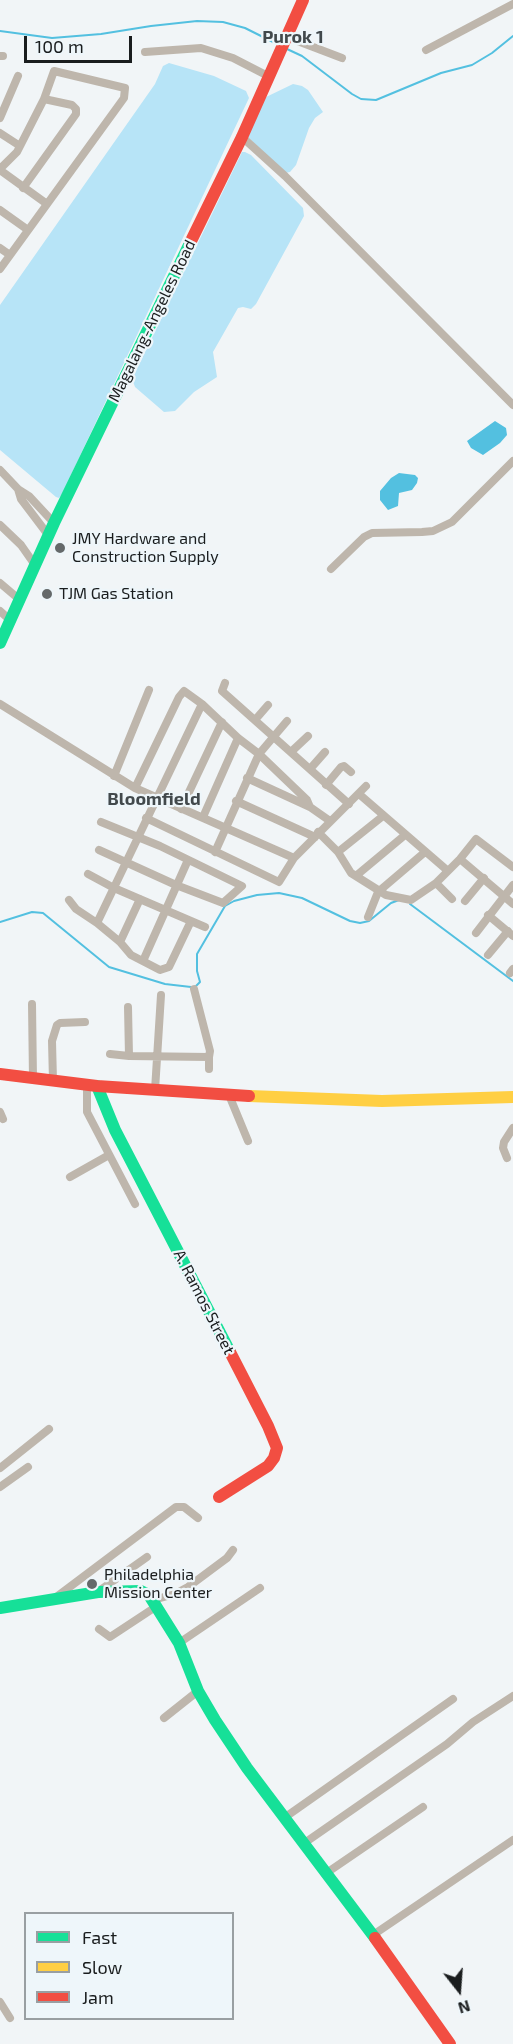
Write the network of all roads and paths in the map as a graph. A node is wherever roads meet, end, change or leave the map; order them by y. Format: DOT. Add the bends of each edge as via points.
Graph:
graph roads {
  1 [pos="303,0"];
  2 [pos="513,4"];
  3 [pos="287,38"];
  4 [pos="426,50"];
  5 [pos="145,52"];
  6 [pos="342,58"];
  7 [pos="18,76"];
  8 [pos="268,76"];
  9 [pos="44,99"];
  10 [pos="0,118"];
  11 [pos="0,134"];
  12 [pos="242,137"];
  13 [pos="20,146"];
  14 [pos="0,170"];
  15 [pos="23,188"];
  16 [pos="47,204"];
  17 [pos="0,210"];
  18 [pos="28,230"];
  19 [pos="0,248"];
  20 [pos="10,255"];
  21 [pos="0,269"];
  22 [pos="513,405"];
  23 [pos="513,461"];
  24 [pos="0,470"];
  25 [pos="18,489"];
  26 [pos="43,512"];
  27 [pos="36,519"];
  28 [pos="54,523"];
  29 [pos="0,525"];
  30 [pos="49,536"];
  31 [pos="36,565"];
  32 [pos="331,569"];
  33 [pos="0,583"];
  34 [pos="20,600"];
  35 [pos="0,611"];
  36 [pos="10,621"];
  37 [pos="0,643"];
  38 [pos="225,683"];
  39 [pos="149,690"];
  40 [pos="246,696"];
  41 [pos="0,704"];
  42 [pos="202,704"];
  43 [pos="238,704"];
  44 [pos="268,705"];
  45 [pos="255,720"];
  46 [pos="287,721"];
  47 [pos="222,722"];
  48 [pos="273,735"];
  49 [pos="308,736"];
  50 [pos="238,738"];
  51 [pos="292,751"];
  52 [pos="325,752"];
  53 [pos="259,754"];
  54 [pos="310,769"];
  55 [pos="351,772"];
  56 [pos="114,776"];
  57 [pos="247,778"];
  58 [pos="326,784"];
  59 [pos="366,786"];
  60 [pos="135,788"];
  61 [pos="359,794"];
  62 [pos="158,797"];
  63 [pos="236,801"];
  64 [pos="349,804"];
  65 [pos="310,807"];
  66 [pos="181,809"];
  67 [pos="383,816"];
  68 [pos="203,817"];
  69 [pos="146,818"];
  70 [pos="330,821"];
  71 [pos="101,822"];
  72 [pos="225,828"];
  73 [pos="316,834"];
  74 [pos="405,835"];
  75 [pos="137,837"];
  76 [pos="99,850"];
  77 [pos="215,852"];
  78 [pos="338,852"];
  79 [pos="425,852"];
  80 [pos="294,858"];
  81 [pos="460,859"];
  82 [pos="188,860"];
  83 [pos="126,862"];
  84 [pos="513,867"];
  85 [pos="448,871"];
  86 [pos="88,874"];
  87 [pos="357,875"];
  88 [pos="484,878"];
  89 [pos="436,883"];
  90 [pos="176,885"];
  91 [pos="513,885"];
  92 [pos="114,888"];
  93 [pos="378,892"];
  94 [pos="504,896"];
  95 [pos="140,899"];
  96 [pos="452,899"];
  97 [pos="69,900"];
  98 [pos="465,901"];
  99 [pos="513,904"];
  100 [pos="165,910"];
  101 [pos="488,915"];
  102 [pos="368,917"];
  103 [pos="191,921"];
  104 [pos="97,923"];
  105 [pos="205,927"];
  106 [pos="476,933"];
  107 [pos="510,934"];
  108 [pos="120,942"];
  109 [pos="488,955"];
  110 [pos="143,961"];
  111 [pos="194,989"];
  112 [pos="161,995"];
  113 [pos="32,1004"];
  114 [pos="128,1007"];
  115 [pos="85,1022"];
  116 [pos="110,1053"];
  117 [pos="157,1055"];
  118 [pos="129,1056"];
  119 [pos="209,1057"];
  120 [pos="208,1070"];
  121 [pos="0,1074"];
  122 [pos="33,1079"];
  123 [pos="53,1081"];
  124 [pos="92,1085"];
  125 [pos="154,1090"];
  126 [pos="229,1095"];
  127 [pos="513,1097"];
  128 [pos="513,1128"];
  129 [pos="248,1141"];
  130 [pos="109,1155"];
  131 [pos="507,1158"];
  132 [pos="70,1177"];
  133 [pos="135,1204"];
  134 [pos="49,1430"];
  135 [pos="28,1467"];
  136 [pos="0,1468"];
  137 [pos="0,1487"];
  138 [pos="219,1497"];
  139 [pos="198,1518"];
  140 [pos="233,1550"];
  141 [pos="147,1557"];
  142 [pos="260,1588"];
  143 [pos="98,1592"];
  144 [pos="52,1600"];
  145 [pos="155,1603"];
  146 [pos="0,1608"];
  147 [pos="99,1629"];
  148 [pos="179,1643"];
  149 [pos="198,1691"];
  150 [pos="513,1696"];
  151 [pos="453,1699"];
  152 [pos="164,1718"];
  153 [pos="423,1808"];
  154 [pos="284,1818"];
  155 [pos="513,1840"];
  156 [pos="303,1844"];
  157 [pos="326,1874"];
  158 [pos="373,1935"];
  159 [pos="0,2002"];
  160 [pos="10,2018"];
  161 [pos="450,2044"];
  1 -- 3 [label="street, Magalang-Angeles Road"];
  2 -- 4 [label="street"];
  3 -- 6 [label="street"];
  3 -- 8 [label="street, Magalang-Angeles Road"];
  5 -- 8 [label="street" via="201,48 233,58"];
  7 -- 10 [label="street"];
  8 -- 12 [label="street, Magalang-Angeles Road"];
  9 -- 13 [label="street"];
  9 -- 15 [label="street" via="72,105 76,114"];
  9 -- 16 [label="street" via="54,71 125,88 126,92"];
  11 -- 13 [label="street"];
  12 -- 22 [label="street"];
  12 -- 28 [label="street, Magalang-Angeles Road"];
  13 -- 14 [label="street"];
  14 -- 15 [label="street"];
  15 -- 16 [label="street"];
  16 -- 18 [label="street"];
  17 -- 18 [label="street"];
  18 -- 20 [label="street"];
  19 -- 20 [label="street"];
  20 -- 21 [label="street"];
  23 -- 32 [label="street" via="452,522 433,531 372,533"];
  24 -- 25 [label="street"];
  25 -- 26 [label="street"];
  25 -- 27 [label="street" via="21,500"];
  26 -- 27 [label="street"];
  26 -- 28 [label="street"];
  27 -- 30 [label="street"];
  28 -- 30 [label="street, Magalang-Angeles Road"];
  29 -- 31 [label="street"];
  30 -- 31 [label="street, Magalang-Angeles Road"];
  31 -- 34 [label="street, Magalang-Angeles Road"];
  33 -- 34 [label="street"];
  34 -- 36 [label="street, Magalang-Angeles Road"];
  35 -- 36 [label="street"];
  36 -- 37 [label="street, Magalang-Angeles Road"];
  38 -- 43 [label="street" via="222,691"];
  39 -- 56 [label="street"];
  40 -- 43 [label="street"];
  41 -- 56 [label="street"];
  42 -- 47 [label="street"];
  42 -- 60 [label="street" via="187,692 181,693"];
  42 -- 62 [label="street"];
  43 -- 45 [label="street"];
  44 -- 45 [label="street"];
  45 -- 48 [label="street"];
  46 -- 48 [label="street"];
  47 -- 50 [label="street"];
  47 -- 66 [label="street"];
  48 -- 51 [label="street"];
  48 -- 53 [label="street"];
  49 -- 51 [label="street"];
  50 -- 53 [label="street"];
  50 -- 68 [label="street"];
  51 -- 54 [label="street"];
  52 -- 54 [label="street"];
  53 -- 57 [label="street"];
  53 -- 65 [label="street" via="308,800"];
  54 -- 58 [label="street"];
  55 -- 58 [label="street" via="341,767"];
  56 -- 60 [label="street"];
  57 -- 63 [label="street"];
  57 -- 65 [label="street"];
  58 -- 64 [label="street"];
  59 -- 61 [label="street"];
  60 -- 62 [label="street"];
  61 -- 64 [label="street"];
  61 -- 67 [label="street"];
  62 -- 66 [label="street"];
  62 -- 69 [label="street"];
  63 -- 72 [label="street"];
  63 -- 73 [label="street"];
  64 -- 70 [label="street"];
  65 -- 70 [label="street"];
  66 -- 68 [label="street"];
  67 -- 74 [label="street"];
  67 -- 78 [label="street"];
  68 -- 72 [label="street"];
  69 -- 75 [label="street"];
  69 -- 77 [label="street"];
  70 -- 73 [label="street"];
  71 -- 75 [label="street"];
  72 -- 77 [label="street"];
  72 -- 80 [label="street"];
  73 -- 78 [label="street"];
  73 -- 80 [label="street"];
  74 -- 79 [label="street"];
  74 -- 87 [label="street"];
  75 -- 82 [label="street"];
  75 -- 83 [label="street"];
  76 -- 83 [label="street"];
  77 -- 80 [label="street" via="279,882"];
  78 -- 87 [label="street" via="348,870"];
  79 -- 85 [label="street"];
  79 -- 93 [label="street"];
  81 -- 84 [label="street" via="476,839"];
  81 -- 85 [label="street"];
  81 -- 88 [label="street"];
  82 -- 90 [label="street"];
  82 -- 90 [label="street" via="242,886 223,903"];
  83 -- 90 [label="street"];
  83 -- 92 [label="street"];
  85 -- 89 [label="street"];
  86 -- 92 [label="street"];
  87 -- 93 [label="street"];
  88 -- 94 [label="street"];
  88 -- 98 [label="street"];
  89 -- 93 [label="street" via="411,900"];
  89 -- 96 [label="street"];
  90 -- 100 [label="street"];
  91 -- 94 [label="street"];
  92 -- 95 [label="street"];
  92 -- 104 [label="street"];
  93 -- 102 [label="street"];
  94 -- 99 [label="street"];
  94 -- 101 [label="street"];
  95 -- 100 [label="street"];
  95 -- 108 [label="street"];
  97 -- 104 [label="street"];
  100 -- 103 [label="street"];
  100 -- 110 [label="street"];
  101 -- 106 [label="street"];
  101 -- 107 [label="street"];
  103 -- 105 [label="street"];
  103 -- 110 [label="street" via="169,967 160,970"];
  104 -- 108 [label="street"];
  107 -- 109 [label="street"];
  108 -- 110 [label="street" via="131,955"];
  111 -- 119 [label="street"];
  112 -- 117 [label="street"];
  113 -- 122 [label="street"];
  114 -- 118 [label="street"];
  115 -- 123 [label="street" via="57,1025 52,1041"];
  116 -- 118 [label="street"];
  117 -- 118 [label="street"];
  117 -- 119 [label="street"];
  117 -- 125 [label="street"];
  119 -- 120 [label="street"];
  121 -- 122 [label="street"];
  122 -- 123 [label="street"];
  123 -- 124 [label="street"];
  124 -- 125 [label="street"];
  124 -- 130 [label="street" via="87,1112"];
  124 -- 138 [label="street, A. Ramos Street" via="277,1448 268,1466"];
  125 -- 126 [label="street"];
  126 -- 127 [label="street" via="375,1101"];
  126 -- 129 [label="street"];
  128 -- 131 [label="street" via="504,1142"];
  130 -- 132 [label="street"];
  130 -- 133 [label="street"];
  134 -- 136 [label="street"];
  135 -- 137 [label="street"];
  139 -- 144 [label="street" via="184,1506 176,1507"];
  140 -- 145 [label="street" via="188,1587"];
  141 -- 143 [label="street"];
  142 -- 148 [label="street"];
  143 -- 144 [label="street"];
  143 -- 145 [label="street" via="141,1591"];
  144 -- 146 [label="street"];
  145 -- 147 [label="street" via="110,1637"];
  145 -- 148 [label="street"];
  148 -- 149 [label="street"];
  149 -- 152 [label="street"];
  149 -- 154 [label="street"];
  150 -- 156 [label="street"];
  151 -- 154 [label="street"];
  153 -- 157 [label="street"];
  154 -- 156 [label="street"];
  155 -- 158 [label="street"];
  156 -- 157 [label="street"];
  157 -- 158 [label="street"];
  158 -- 161 [label="street"];
  159 -- 160 [label="street"];
}
